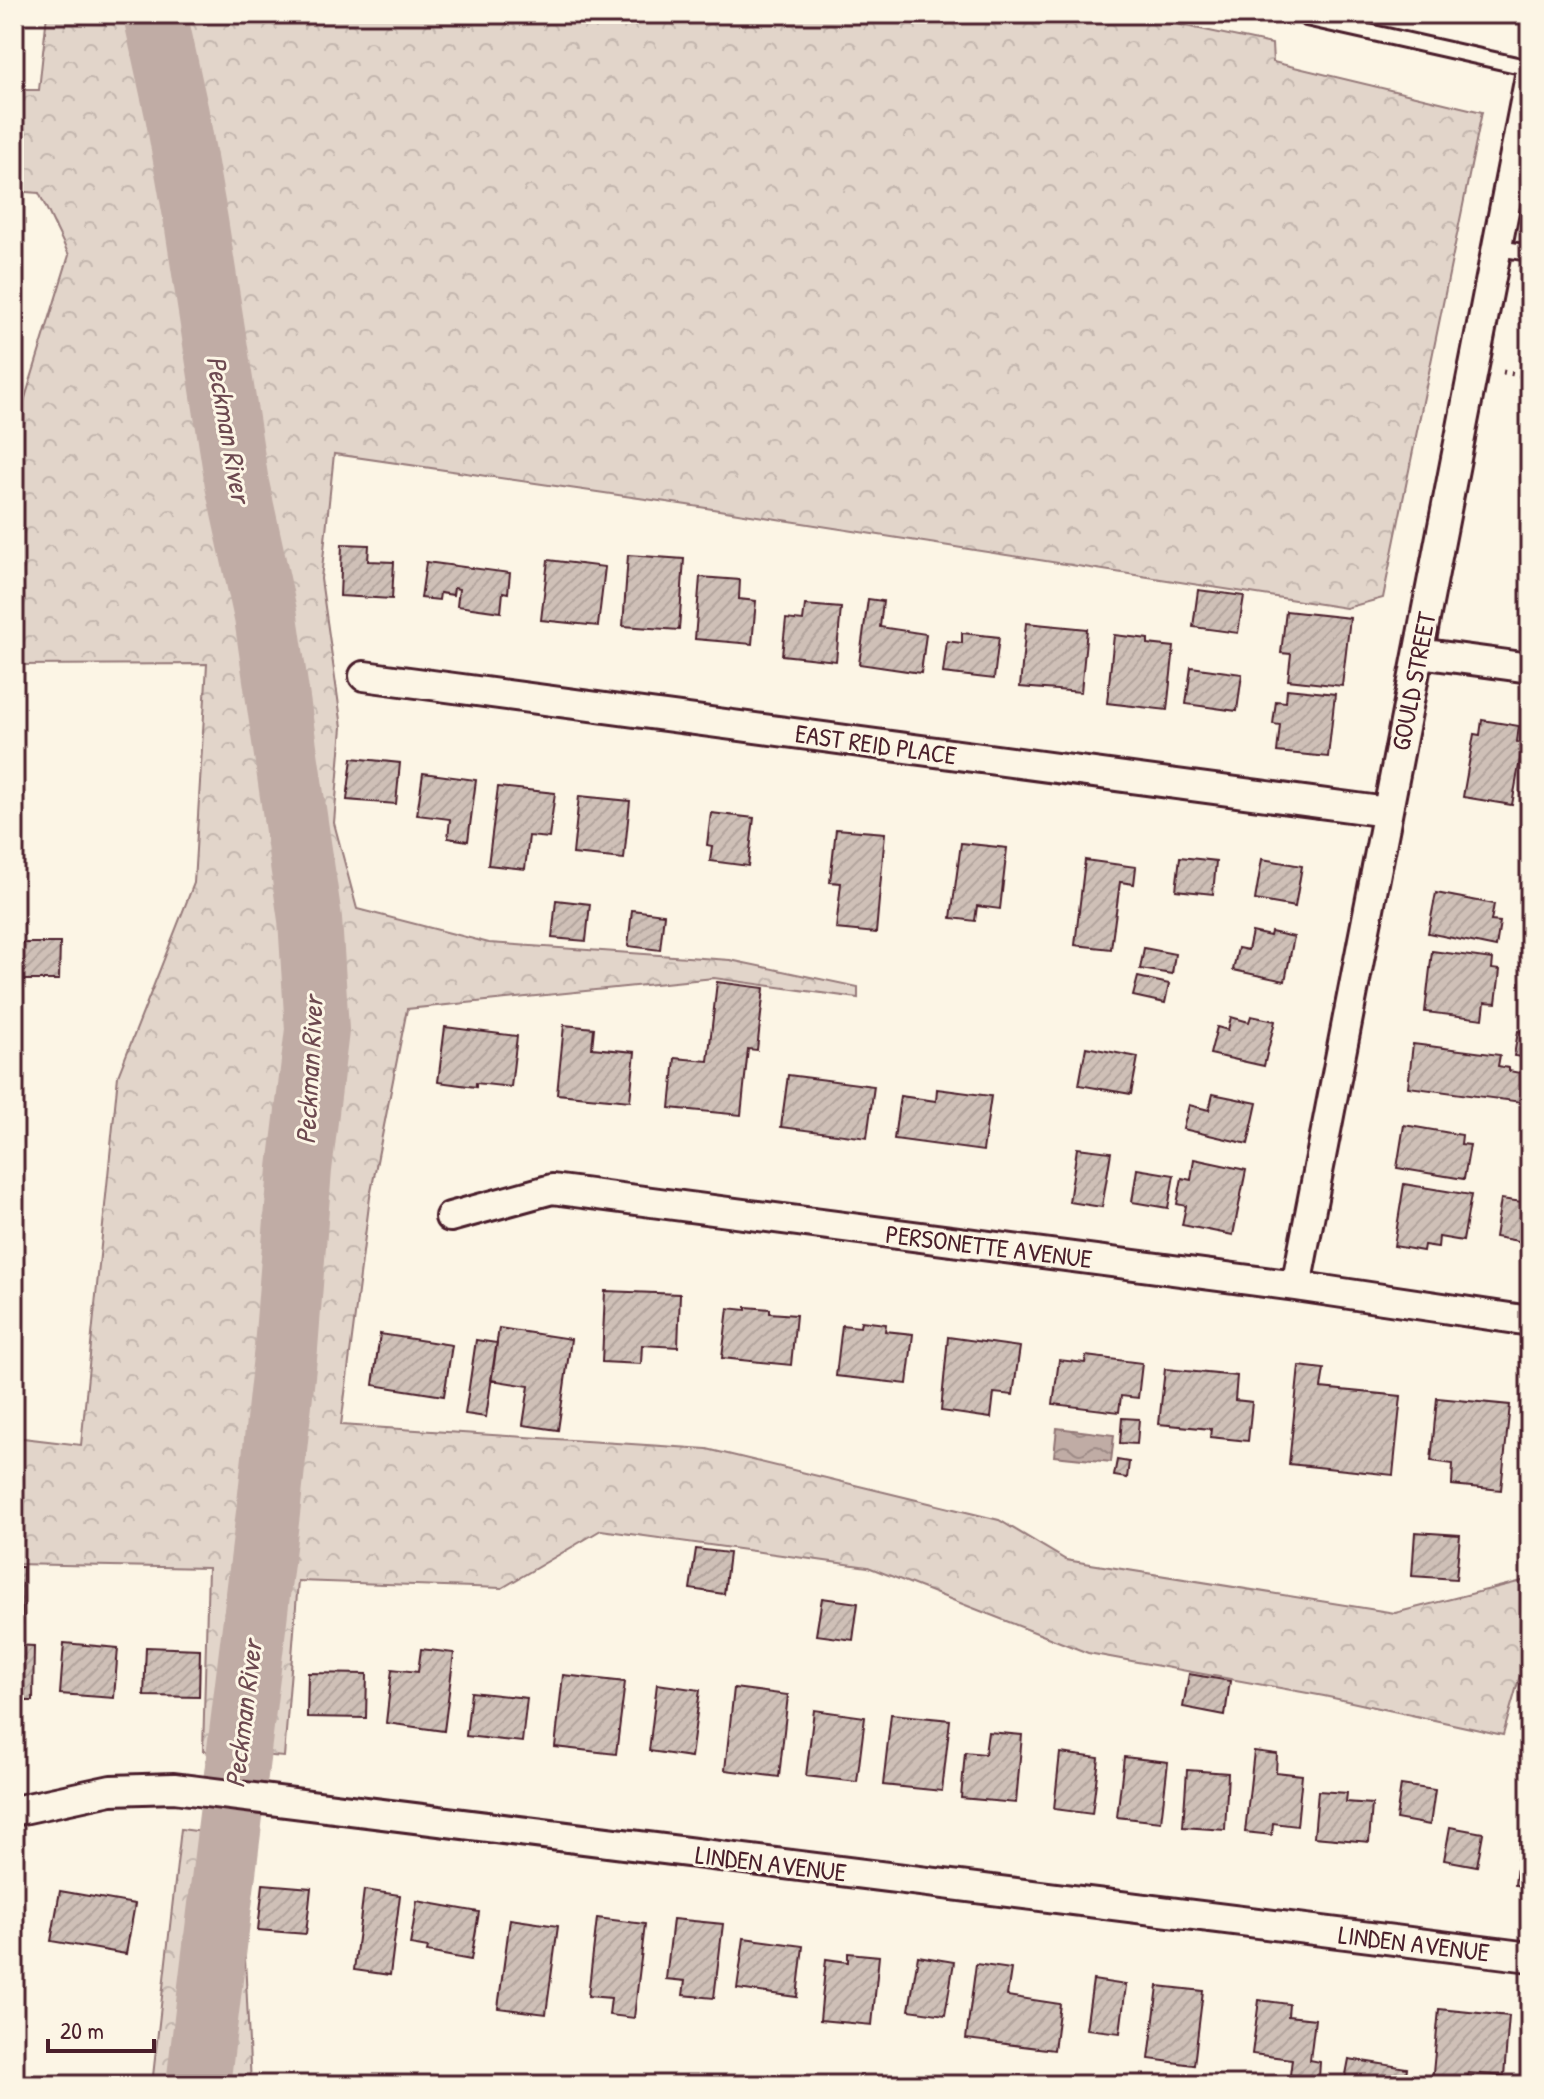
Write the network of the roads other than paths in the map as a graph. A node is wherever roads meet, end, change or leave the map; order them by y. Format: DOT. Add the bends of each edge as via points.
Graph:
graph roads {
  1 [pos="1306,18"];
  2 [pos="1530,68"];
  3 [pos="1530,76"];
  4 [pos="1498,248"];
  5 [pos="1530,253"];
  6 [pos="1419,653"];
  7 [pos="1530,668"];
  8 [pos="364,676"];
  9 [pos="1387,812"];
  10 [pos="450,1217"];
  11 [pos="1296,1286"];
  12 [pos="1530,1321"];
  13 [pos="14,1811"];
  14 [pos="1530,1957"];
  1 -- 2 [label="lane"];
  3 -- 4 [label="street, GOULD STREET"];
  4 -- 5 [label="lane"];
  4 -- 6 [label="street, GOULD STREET"];
  6 -- 7 [label="street"];
  6 -- 9 [label="street, GOULD STREET"];
  8 -- 9 [label="street, EAST REID PLACE"];
  9 -- 11 [label="street, GOULD STREET"];
  10 -- 11 [label="street, PERSONETTE AVENUE" via="552,1189"];
  11 -- 12 [label="street, PERSONETTE AVENUE"];
  13 -- 14 [label="street, LINDEN AVENUE" via="111,1790 174,1788"];
}
